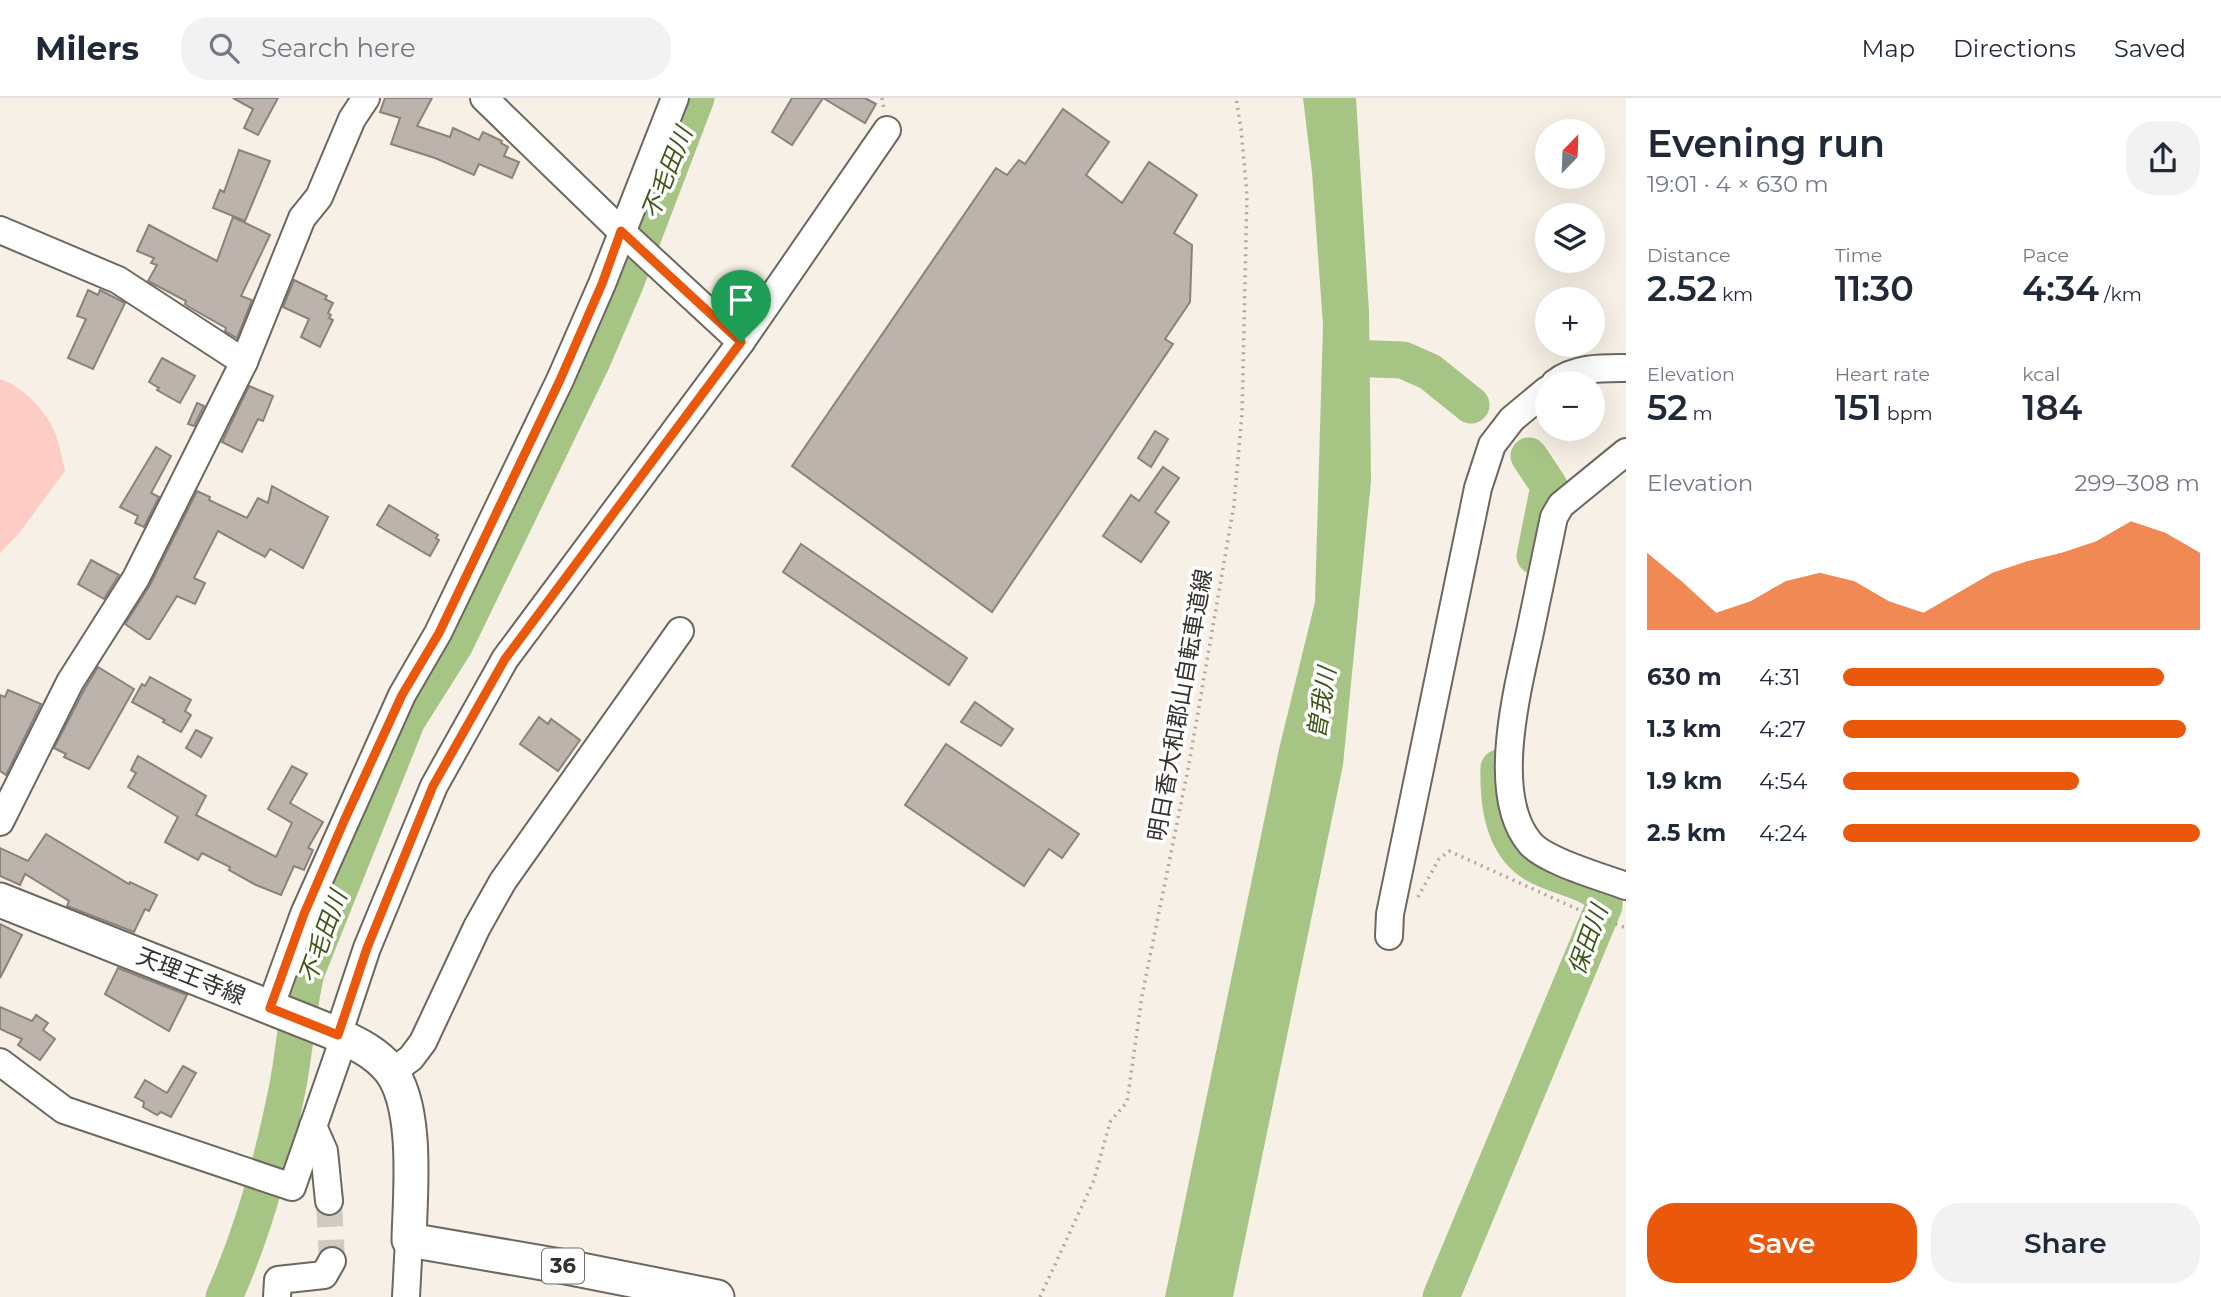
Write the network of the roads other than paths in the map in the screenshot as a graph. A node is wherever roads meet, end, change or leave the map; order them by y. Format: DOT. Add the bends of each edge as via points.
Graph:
graph roads {
  1 [pos="366,98"];
  2 [pos="484,98"];
  3 [pos="675,98"];
  4 [pos="887,130"];
  5 [pos="0,230"];
  6 [pos="621,231"];
  7 [pos="741,342"];
  8 [pos="244,362"];
  9 [pos="1626,368"];
  10 [pos="1583,371"];
  11 [pos="1535,400"];
  12 [pos="1626,452"];
  13 [pos="680,631"];
  14 [pos="0,822"];
  15 [pos="1626,886"];
  16 [pos="0,901"];
  17 [pos="1389,936"];
  18 [pos="309,1023"];
  19 [pos="0,1062"];
  20 [pos="392,1072"];
  21 [pos="313,1126"];
  22 [pos="329,1201"];
  23 [pos="409,1240"];
  24 [pos="332,1261"];
  25 [pos="277,1297"];
  26 [pos="406,1297"];
  27 [pos="717,1297"];
  1 -- 8 [label="street" via="352,119 319,197 302,218"];
  2 -- 6 [label="street"];
  3 -- 6 [label="street"];
  4 -- 7 [label="street"];
  5 -- 8 [label="street" via="118,280"];
  6 -- 7 [label="street"];
  6 -- 18 [label="street" via="560,380 439,633 402,695 304,914"];
  7 -- 18 [label="street" via="505,659 433,786 367,948"];
  8 -- 14 [label="street" via="136,578 70,682"];
  9 -- 10 [label="street"];
  11 -- 17 [label="street" via="1492,445 1478,488"];
  12 -- 15 [label="street" via="1561,505 1554,517 1510,726 1516,822 1531,844 1545,855"];
  13 -- 20 [label="street" via="503,881 423,1042"];
  16 -- 18 [label="main road, 天理王寺線"];
  18 -- 20 [label="main road, 天理王寺線" via="376,1055"];
  18 -- 21 [label="street"];
  19 -- 21 [label="street" via="64,1110 292,1187"];
  20 -- 23 [label="main road" via="411,1149"];
  21 -- 22 [label="street" via="324,1151"];
  23 -- 26 [label="street"];
  23 -- 27 [label="main road, 36"];
  24 -- 25 [label="street" via="324,1275 278,1280"];
}
